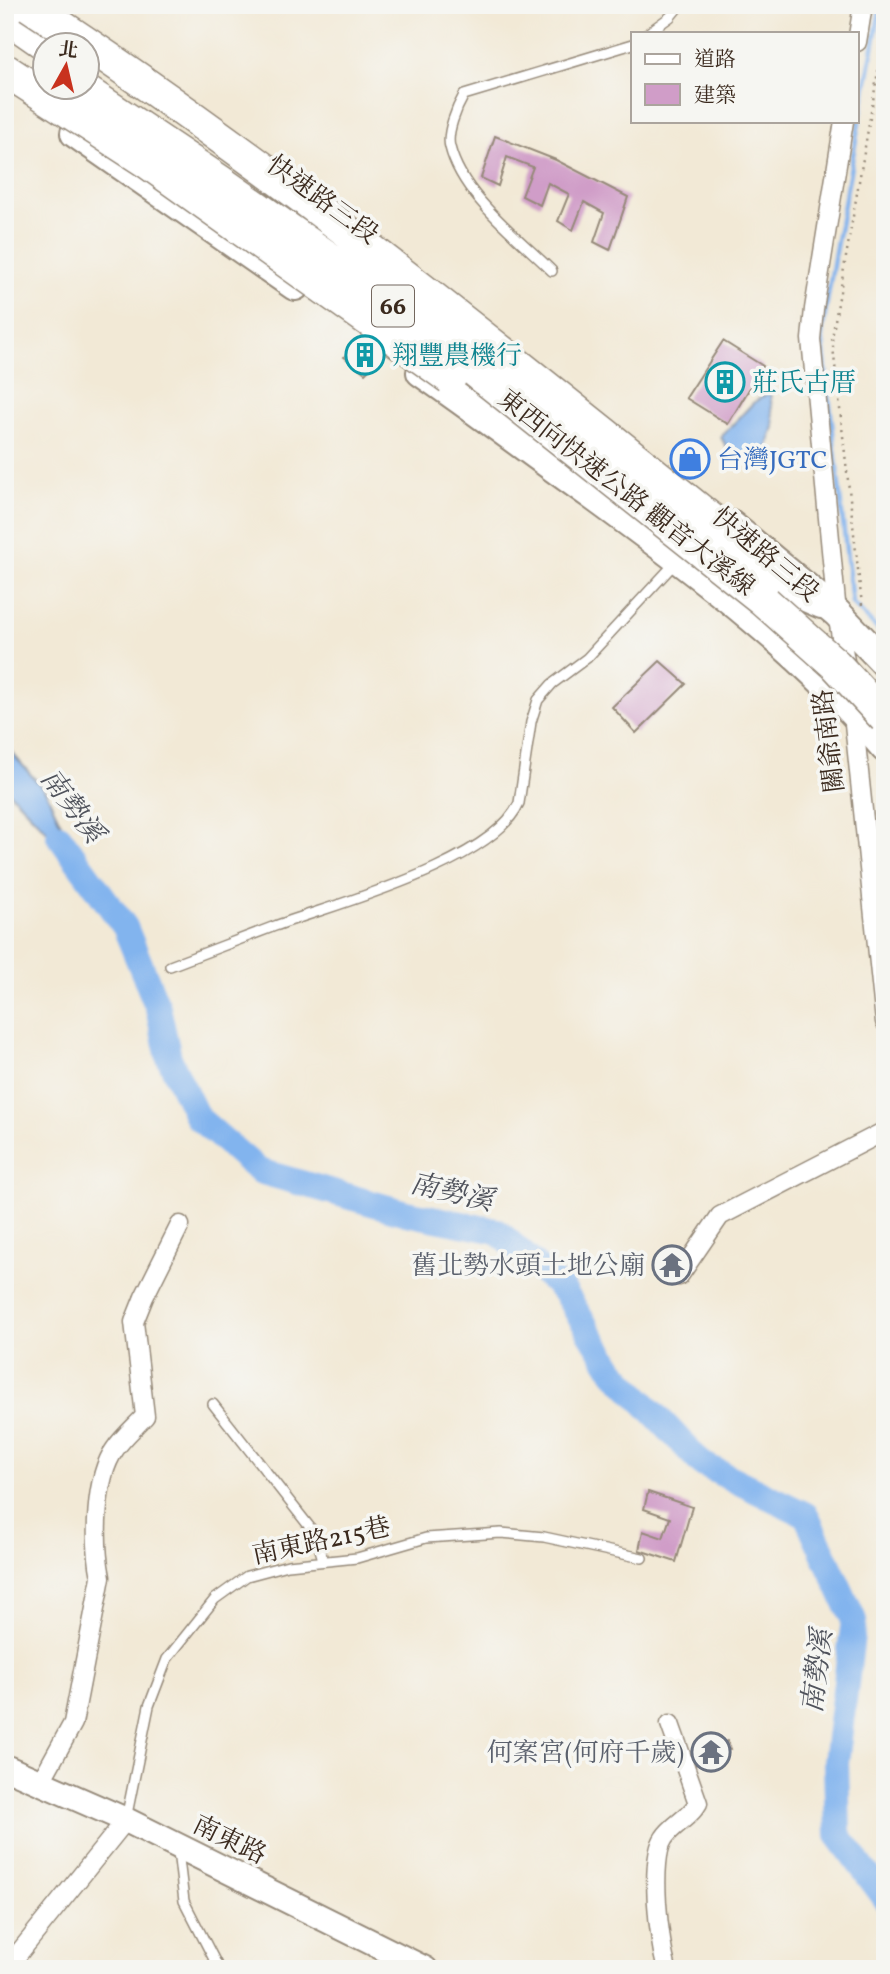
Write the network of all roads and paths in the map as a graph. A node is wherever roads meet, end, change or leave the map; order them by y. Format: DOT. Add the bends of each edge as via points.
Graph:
graph roads {
  1 [pos="7,5"];
  2 [pos="29,5"];
  3 [pos="50,5"];
  4 [pos="680,5"];
  5 [pos="863,5"];
  6 [pos="5,16"];
  7 [pos="885,30"];
  8 [pos="48,32"];
  9 [pos="649,32"];
  10 [pos="32,35"];
  11 [pos="858,36"];
  12 [pos="5,38"];
  13 [pos="631,45"];
  14 [pos="5,53"];
  15 [pos="32,55"];
  16 [pos="32,69"];
  17 [pos="110,69"];
  18 [pos="5,70"];
  19 [pos="5,88"];
  20 [pos="84,102"];
  21 [pos="93,102"];
  22 [pos="94,102"];
  23 [pos="844,122"];
  24 [pos="74,132"];
  25 [pos="394,264"];
  26 [pos="552,271"];
  27 [pos="368,300"];
  28 [pos="350,325"];
  29 [pos="699,539"];
  30 [pos="762,584"];
  31 [pos="850,609"];
  32 [pos="885,663"];
  33 [pos="885,695"];
  34 [pos="852,709"];
  35 [pos="885,718"];
  36 [pos="885,748"];
  37 [pos="170,966"];
  38 [pos="885,1022"];
  39 [pos="885,1131"];
  40 [pos="180,1225"];
  41 [pos="679,1276"];
  42 [pos="213,1404"];
  43 [pos="642,1558"];
  44 [pos="323,1560"];
  45 [pos="670,1724"];
  46 [pos="5,1767"];
  47 [pos="40,1783"];
  48 [pos="126,1820"];
  49 [pos="177,1846"];
  50 [pos="6,1969"];
  51 [pos="219,1969"];
  52 [pos="425,1969"];
  53 [pos="667,1969"];
  1 -- 8 [label="street"];
  2 -- 30 [label="highway, bridge" via="237,150 494,345 737,540"];
  3 -- 17 [label="main road, 快速路三段 / 66"];
  4 -- 9 [label="lane"];
  5 -- 11 [label="street"];
  6 -- 10 [label="highway"];
  7 -- 31 [label="path" via="832,338"];
  12 -- 15 [label="highway"];
  13 -- 26 [label="lane" via="464,95 455,111 449,145 469,189"];
  14 -- 16 [label="street"];
  17 -- 25 [label="main road, 快速路三段 / 66"];
  17 -- 30 [label="highway, 東西向快速公路 觀音大溪線 / 66"];
  18 -- 29 [label="highway, bridge" via="147,162 398,339 577,474"];
  19 -- 24 [label="main road, 快速路三段 / 66"];
  20 -- 24 [label="street"];
  21 -- 27 [label="street, 快速路三段"];
  22 -- 29 [label="highway, 東西向快速公路 觀音大溪線 / 66, bridge" via="222,182 363,282"];
  23 -- 31 [label="street, 關爺南路" via="811,340"];
  24 -- 28 [label="main road, 快速路三段 / 66"];
  25 -- 27 [label="street"];
  25 -- 29 [label="main road, 快速路三段 / 66"];
  27 -- 28 [label="street"];
  27 -- 29 [label="street, 快速路三段"];
  28 -- 29 [label="main road, 快速路三段 / 66" via="441,386"];
  29 -- 31 [label="main road, 快速路三段 / 66"];
  29 -- 34 [label="main road, 快速路三段 / 66" via="719,592 790,649"];
  29 -- 35 [label="highway, 東西向快速公路 觀音大溪線 / 66, bridge" via="836,665"];
  29 -- 37 [label="lane" via="587,658 538,700 519,803 514,815 481,843 455,859"];
  30 -- 33 [label="highway, 東西向快速公路 觀音大溪線 / 66"];
  31 -- 32 [label="main road, 66"];
  31 -- 34 [label="street, 關爺南路"];
  34 -- 36 [label="main road, 66"];
  34 -- 38 [label="street, 關爺南路"];
  39 -- 41 [label="street" via="720,1216"];
  40 -- 47 [label="street" via="134,1322 145,1416 115,1448 104,1470 98,1510 101,1577 73,1723"];
  42 -- 44 [label="lane" via="316,1535"];
  43 -- 44 [label="lane, 南東路215巷" via="544,1537 501,1533 426,1538 357,1558"];
  44 -- 48 [label="lane, 南東路215巷" via="247,1576 215,1599 167,1659 149,1706"];
  45 -- 53 [label="street" via="698,1803 664,1838 659,1850 657,1918"];
  46 -- 47 [label="street, 南東路"];
  47 -- 48 [label="street, 南東路"];
  48 -- 49 [label="street, 南東路"];
  48 -- 50 [label="street"];
  49 -- 51 [label="lane" via="184,1901"];
  49 -- 52 [label="street, 南東路"];
}
